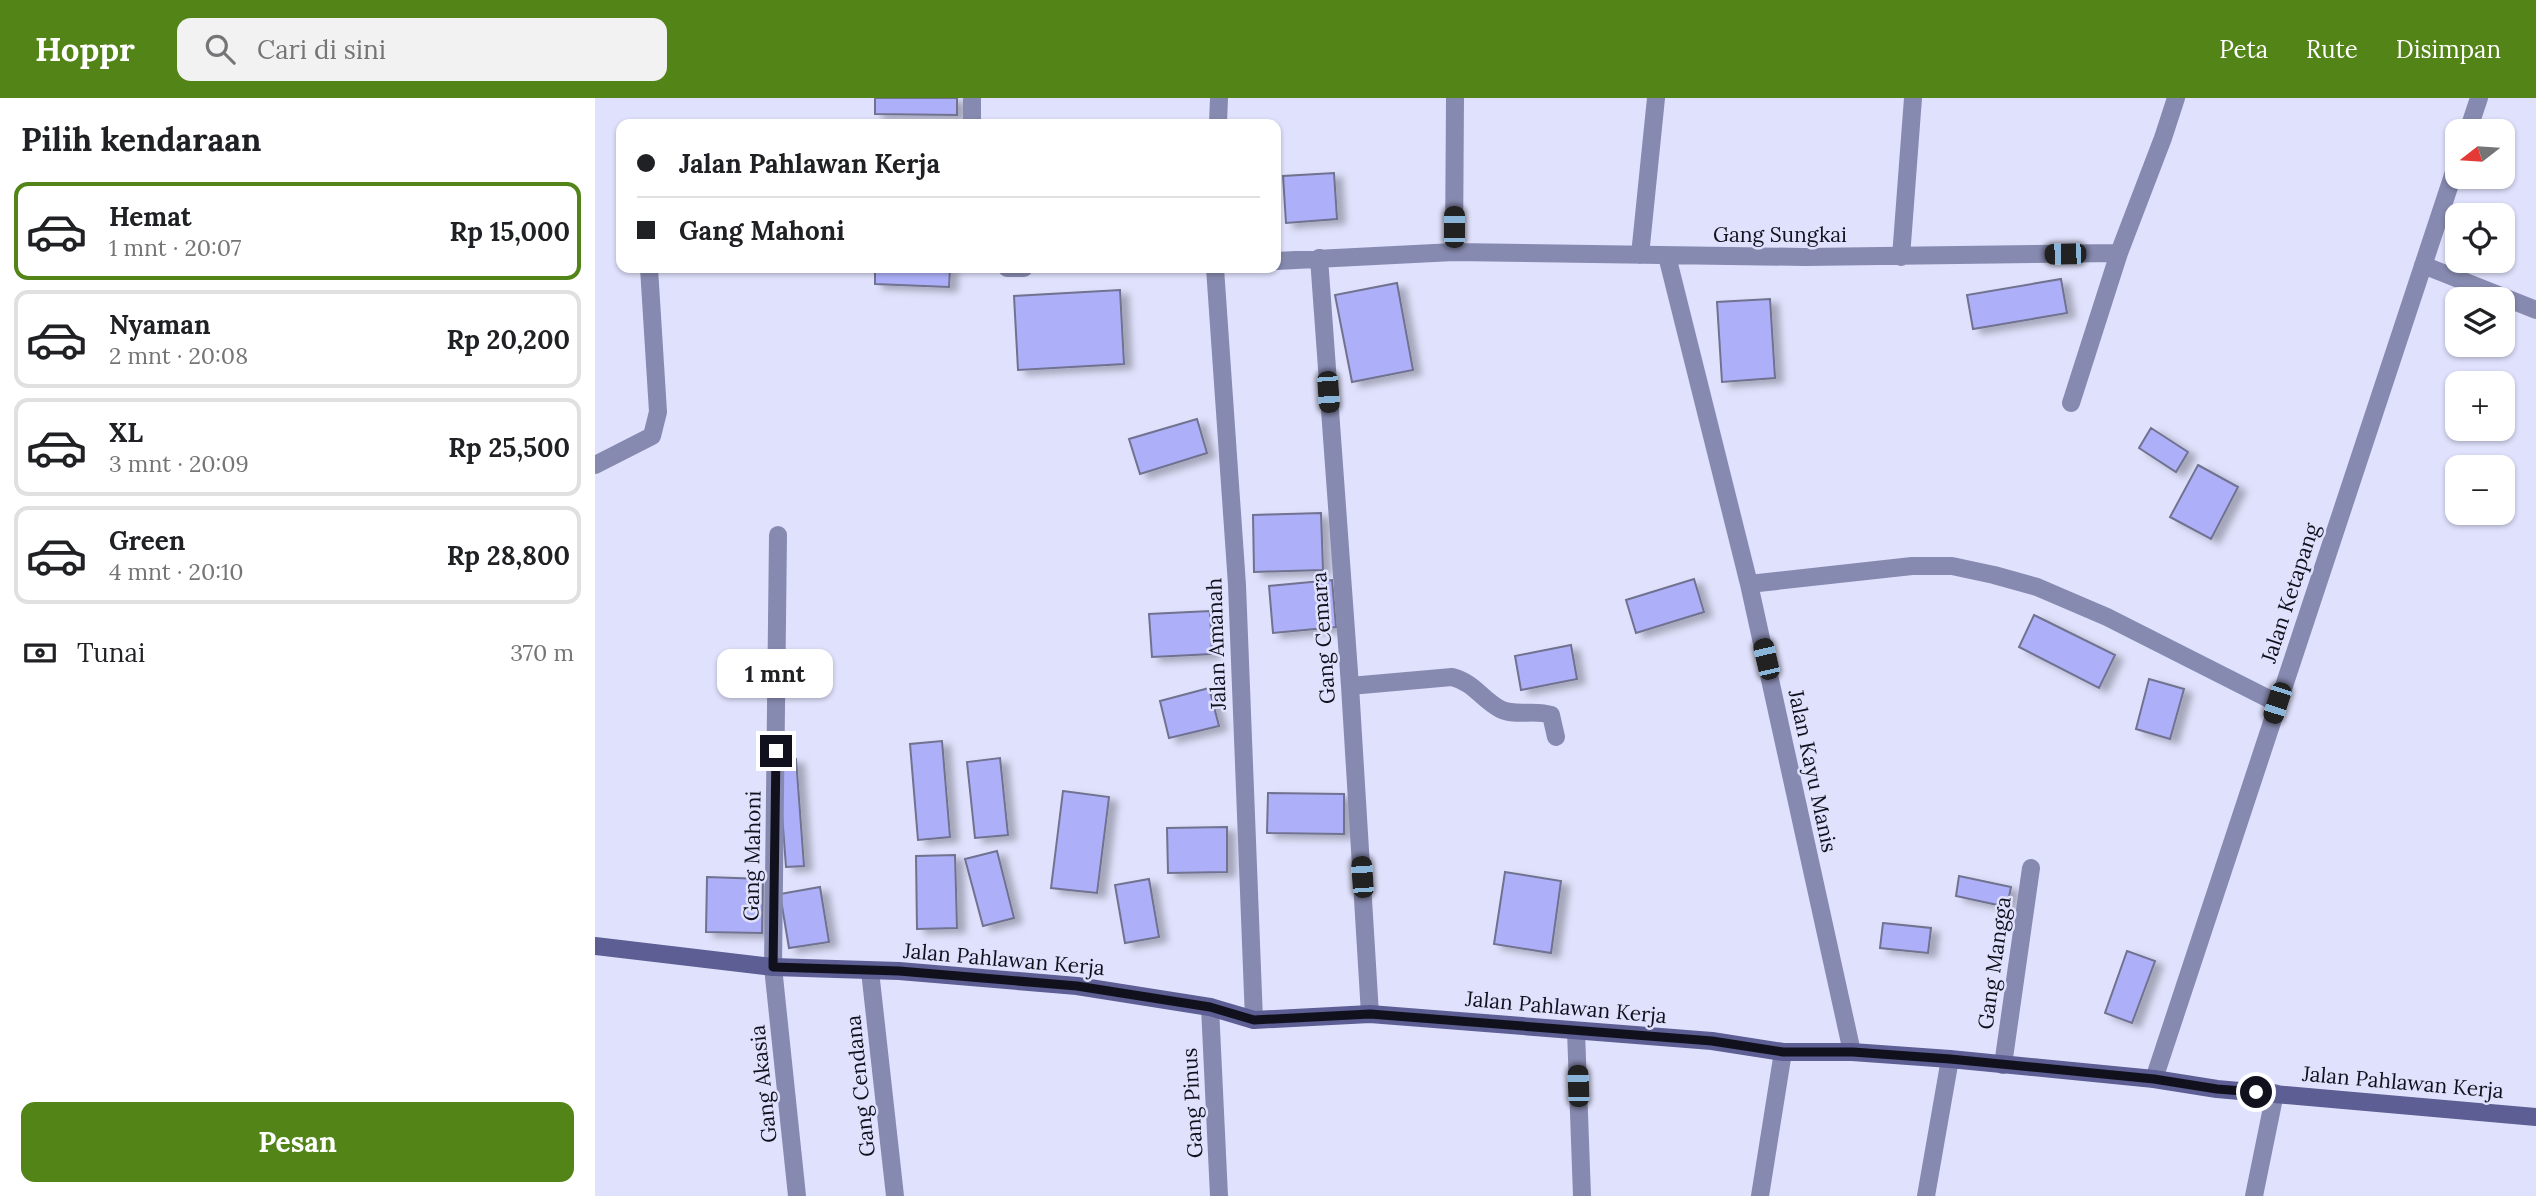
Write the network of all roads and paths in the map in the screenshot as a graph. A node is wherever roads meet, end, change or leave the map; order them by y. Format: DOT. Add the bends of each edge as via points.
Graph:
graph roads {
  1 [pos="972,98"];
  2 [pos="1219,98"];
  3 [pos="1455,98"];
  4 [pos="1656,98"];
  5 [pos="1913,98"];
  6 [pos="2176,98"];
  7 [pos="2479,98"];
  8 [pos="972,119"];
  9 [pos="1218,119"];
  10 [pos="2472,119"];
  11 [pos="2448,189"];
  12 [pos="1454,253"];
  13 [pos="2119,253"];
  14 [pos="1640,255"];
  15 [pos="1667,257"];
  16 [pos="1901,257"];
  17 [pos="1319,258"];
  18 [pos="1281,261"];
  19 [pos="2423,265"];
  20 [pos="649,273"];
  21 [pos="1215,273"];
  22 [pos="2536,310"];
  23 [pos="2071,403"];
  24 [pos="595,465"];
  25 [pos="778,535"];
  26 [pos="1749,583"];
  27 [pos="1350,686"];
  28 [pos="2277,703"];
  29 [pos="1556,737"];
  30 [pos="2031,868"];
  31 [pos="595,946"];
  32 [pos="773,967"];
  33 [pos="870,971"];
  34 [pos="1210,1007"];
  35 [pos="1370,1014"];
  36 [pos="1254,1020"];
  37 [pos="1576,1031"];
  38 [pos="1783,1052"];
  39 [pos="1853,1052"];
  40 [pos="1950,1059"];
  41 [pos="2003,1065"];
  42 [pos="2154,1079"];
  43 [pos="2275,1093"];
  44 [pos="2536,1117"];
  45 [pos="797,1196"];
  46 [pos="895,1196"];
  47 [pos="1219,1196"];
  48 [pos="1582,1196"];
  49 [pos="1760,1196"];
  50 [pos="1926,1196"];
  51 [pos="2254,1196"];
  1 -- 8 [label="street"];
  2 -- 9 [label="street"];
  3 -- 12 [label="street"];
  4 -- 14 [label="street"];
  5 -- 16 [label="street"];
  6 -- 13 [label="street"];
  7 -- 10 [label="street"];
  11 -- 19 [label="street, Jalan Ketapang"];
  12 -- 14 [label="street, Gang Sungkai"];
  12 -- 17 [label="street, Gang Sungkai"];
  13 -- 16 [label="street, Gang Sungkai"];
  13 -- 23 [label="street"];
  14 -- 15 [label="street, Gang Sungkai"];
  15 -- 16 [label="street, Gang Sungkai"];
  15 -- 26 [label="street, Jalan Kayu Manis"];
  17 -- 18 [label="street, Gang Sungkai"];
  17 -- 27 [label="street, Gang Cemara"];
  19 -- 22 [label="street"];
  19 -- 28 [label="street, Jalan Ketapang"];
  20 -- 24 [label="street" via="659,412 656,426 652,436"];
  21 -- 36 [label="street, Jalan Amanah" via="1237,585"];
  25 -- 32 [label="street, Gang Mahoni"];
  26 -- 28 [label="street" via="1912,566 1952,566 1994,575 2037,587 2107,617"];
  26 -- 39 [label="street, Jalan Kayu Manis"];
  27 -- 29 [label="street" via="1452,677 1466,681 1500,709 1551,715"];
  27 -- 35 [label="street, Gang Cemara"];
  28 -- 42 [label="street, Jalan Ketapang"];
  30 -- 41 [label="street, Gang Mangga"];
  31 -- 32 [label="street, Jalan Pahlawan Kerja"];
  32 -- 33 [label="street, Jalan Pahlawan Kerja"];
  32 -- 45 [label="street, Gang Akasia"];
  33 -- 34 [label="street, Jalan Pahlawan Kerja" via="1077,986"];
  33 -- 46 [label="street, Gang Cendana"];
  34 -- 36 [label="street, Jalan Pahlawan Kerja"];
  34 -- 47 [label="street, Gang Pinus"];
  35 -- 36 [label="street, Jalan Pahlawan Kerja"];
  35 -- 37 [label="street, Jalan Pahlawan Kerja"];
  37 -- 38 [label="street, Jalan Pahlawan Kerja" via="1712,1041"];
  37 -- 48 [label="street"];
  38 -- 39 [label="street, Jalan Pahlawan Kerja"];
  38 -- 49 [label="street"];
  39 -- 40 [label="street, Jalan Pahlawan Kerja"];
  40 -- 41 [label="street, Jalan Pahlawan Kerja"];
  40 -- 50 [label="street"];
  41 -- 42 [label="street, Jalan Pahlawan Kerja"];
  42 -- 43 [label="street, Jalan Pahlawan Kerja"];
  43 -- 44 [label="street, Jalan Pahlawan Kerja"];
  43 -- 51 [label="street"];
}
